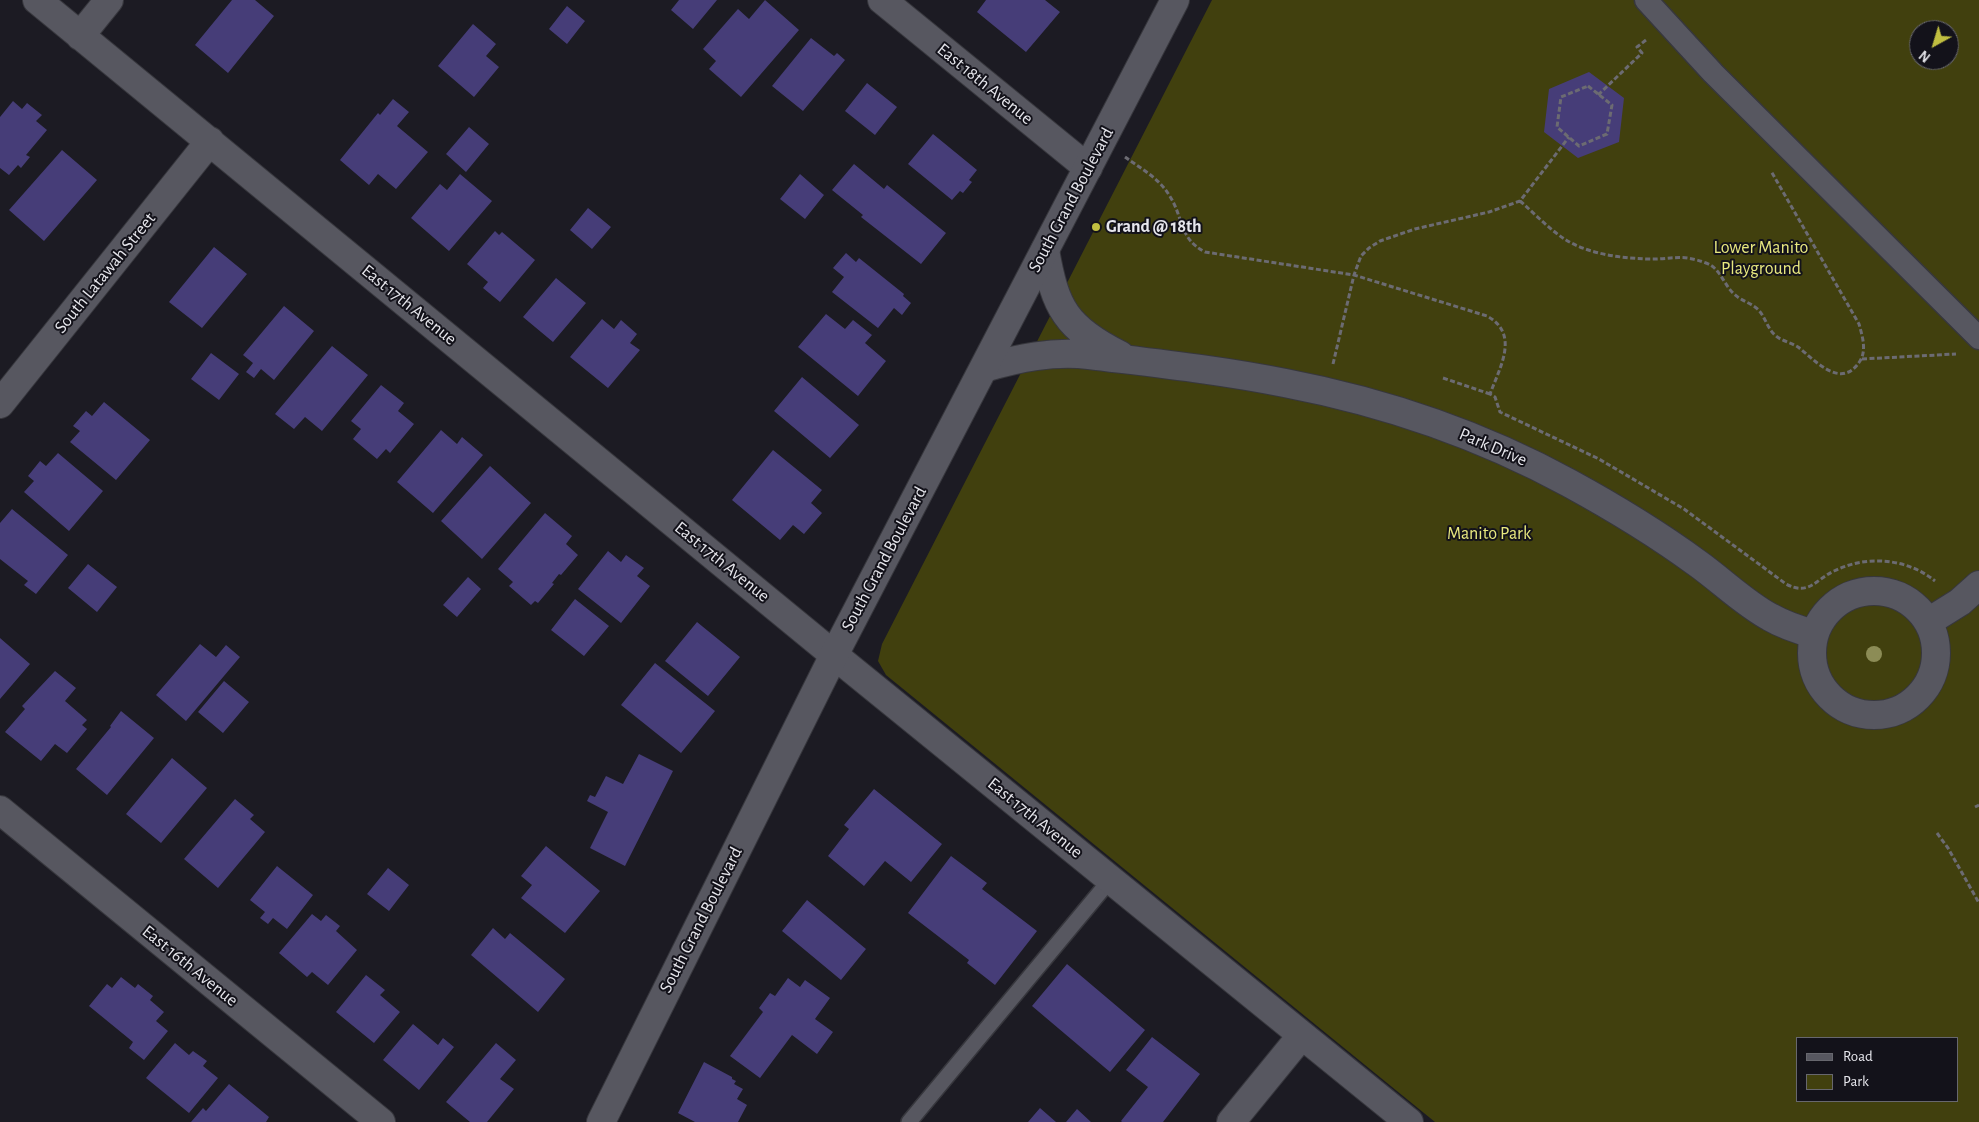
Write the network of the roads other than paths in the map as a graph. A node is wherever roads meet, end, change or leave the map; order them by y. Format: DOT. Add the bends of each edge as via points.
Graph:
graph roads {
  1 [pos="37,0"];
  2 [pos="109,0"];
  3 [pos="882,0"];
  4 [pos="1175,0"];
  5 [pos="1646,0"];
  6 [pos="80,36"];
  7 [pos="210,141"];
  8 [pos="1088,168"];
  9 [pos="1045,250"];
  10 [pos="1979,338"];
  11 [pos="1130,360"];
  12 [pos="984,368"];
  13 [pos="0,404"];
  14 [pos="1979,585"];
  15 [pos="1928,622"];
  16 [pos="1814,634"];
  17 [pos="834,655"];
  18 [pos="0,810"];
  19 [pos="1111,880"];
  20 [pos="1302,1035"];
  21 [pos="381,1122"];
  22 [pos="601,1122"];
  23 [pos="909,1122"];
  24 [pos="1231,1122"];
  25 [pos="1409,1122"];
  1 -- 6 [label="street, East 17th Avenue"];
  2 -- 6 [label="street"];
  3 -- 8 [label="street, East 18th Avenue"];
  4 -- 8 [label="street, South Grand Boulevard"];
  5 -- 10 [label="street" via="1695,55"];
  6 -- 7 [label="street, East 17th Avenue"];
  7 -- 13 [label="street, South Latawah Street"];
  7 -- 17 [label="street, East 17th Avenue"];
  8 -- 9 [label="street, South Grand Boulevard"];
  9 -- 11 [label="street, Park Drive" via="1052,289 1064,313 1092,338"];
  9 -- 12 [label="street, South Grand Boulevard"];
  11 -- 12 [label="street, Park Drive" via="1058,353"];
  11 -- 16 [label="street, Park Drive" via="1248,376 1327,392 1428,421 1532,464 1647,528 1768,616"];
  12 -- 17 [label="street, South Grand Boulevard"];
  14 -- 15 [label="street" via="1960,602"];
  15 -- 16 [label="street" via="1917,608 1902,598 1885,592 1867,591 1834,605"];
  15 -- 16 [label="street" via="1936,656 1926,688 1900,710 1883,715 1865,715 1848,710 1832,700 1814,670"];
  17 -- 19 [label="street, East 17th Avenue"];
  17 -- 22 [label="street, South Grand Boulevard"];
  18 -- 21 [label="street, East 16th Avenue"];
  19 -- 20 [label="street, East 17th Avenue"];
  19 -- 23 [label="lane"];
  20 -- 24 [label="street"];
  20 -- 25 [label="street, East 17th Avenue"];
}
